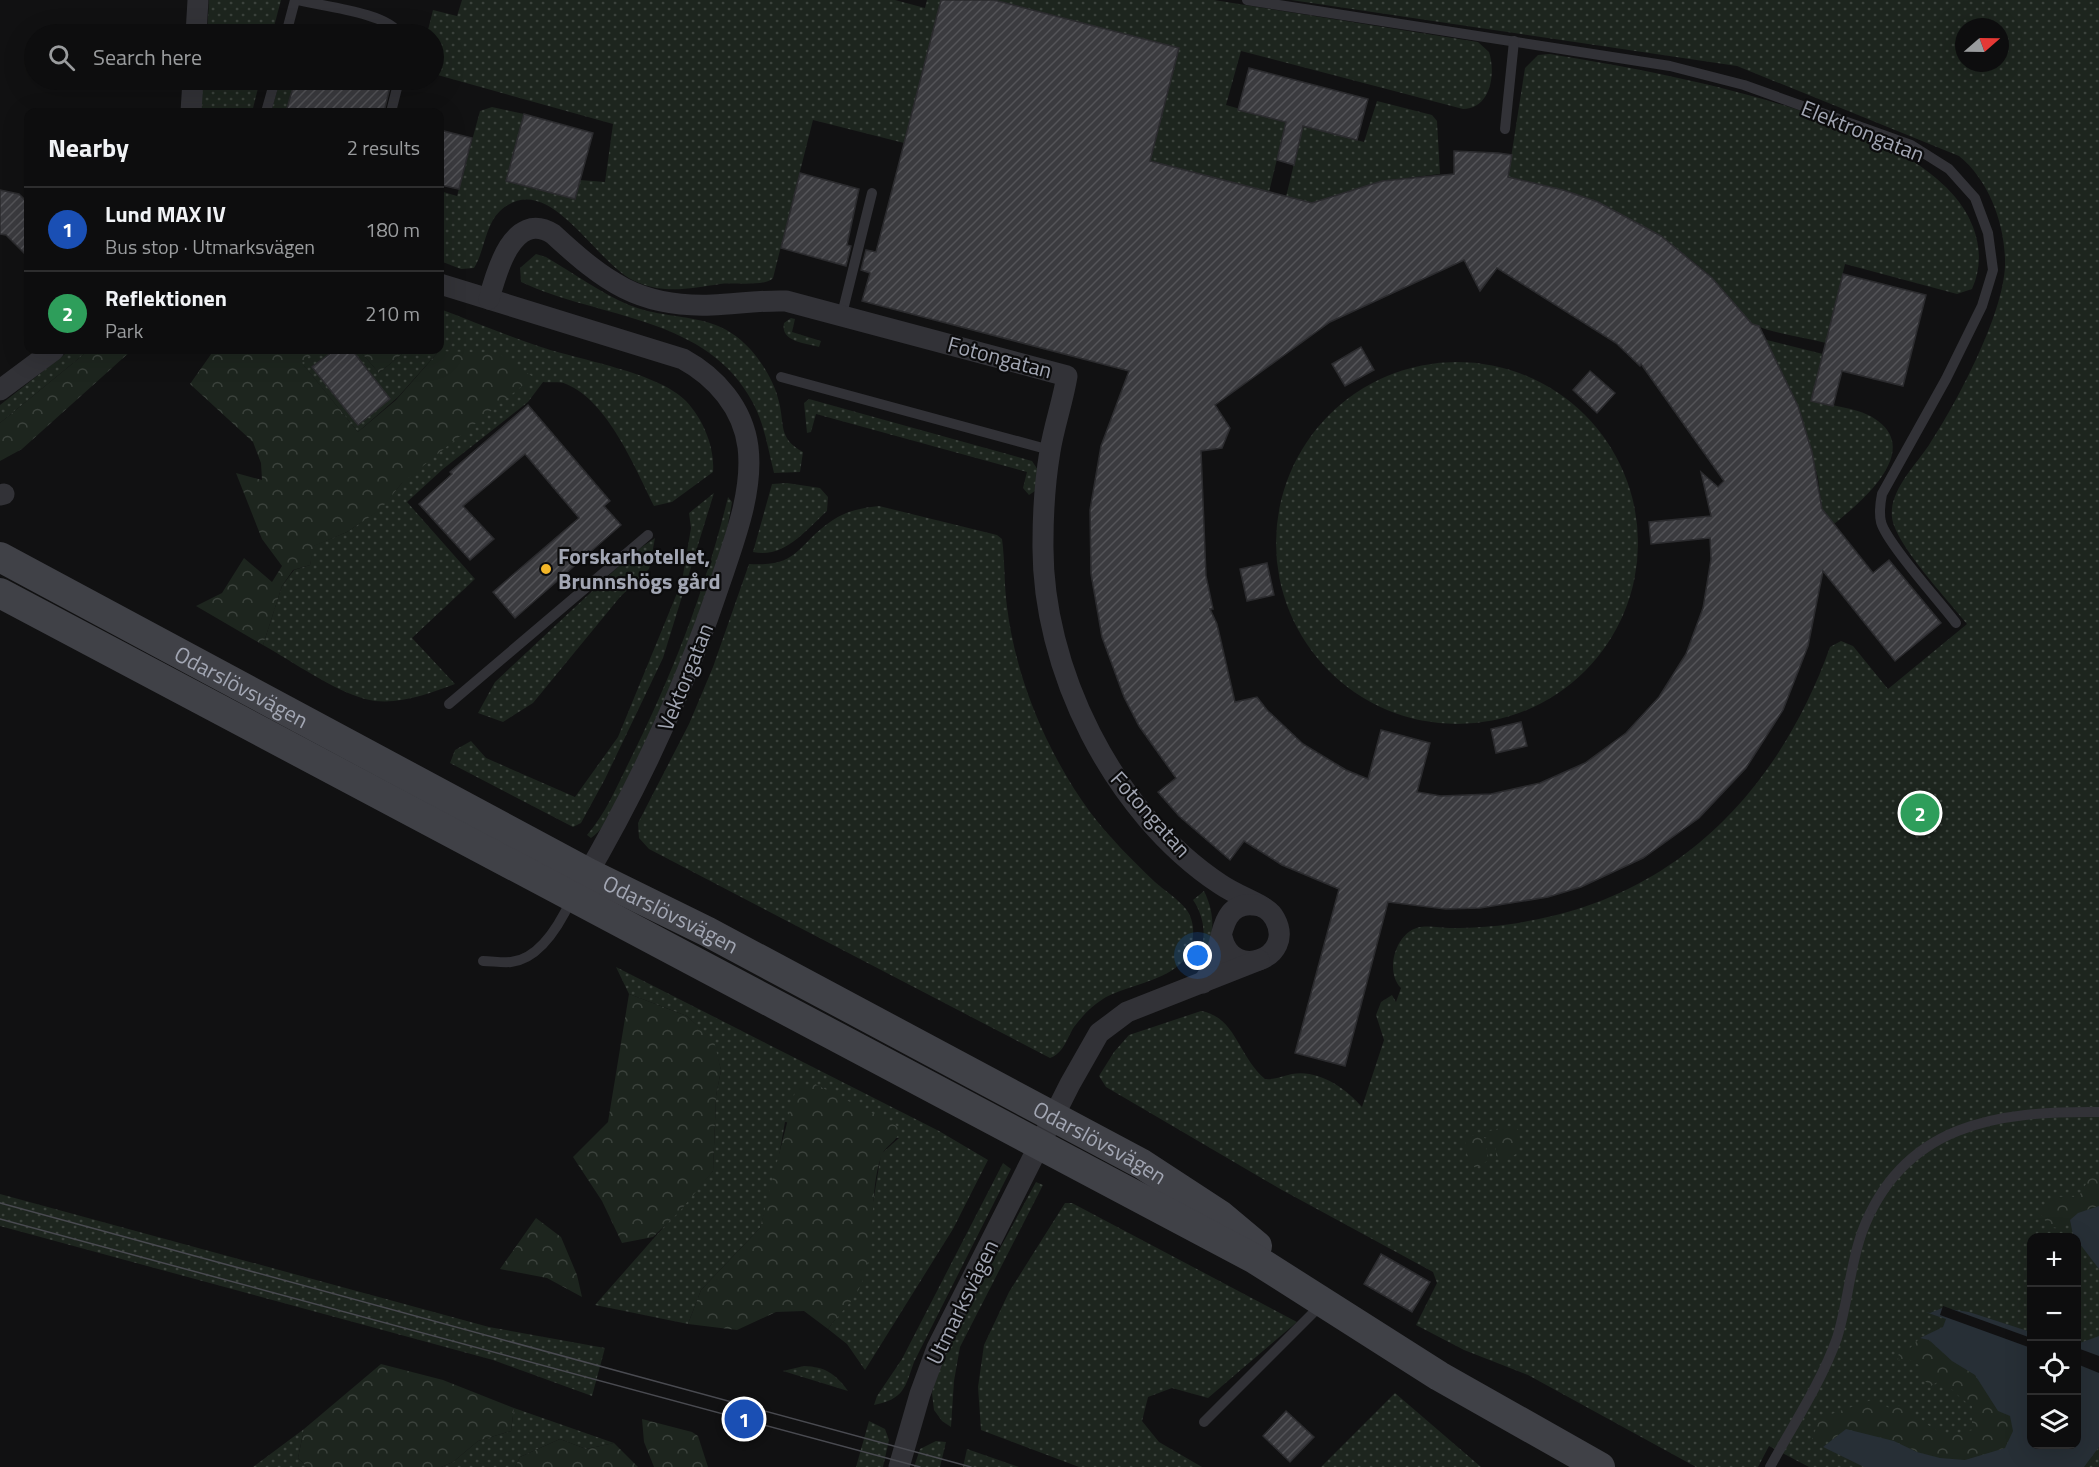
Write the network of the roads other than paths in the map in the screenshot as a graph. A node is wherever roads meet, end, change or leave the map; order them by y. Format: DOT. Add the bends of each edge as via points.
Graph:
graph roads {
  1 [pos="198,0"];
  2 [pos="296,0"];
  3 [pos="1247,0"];
  4 [pos="197,24"];
  5 [pos="289,24"];
  6 [pos="390,24"];
  7 [pos="1514,41"];
  8 [pos="193,90"];
  9 [pos="272,90"];
  10 [pos="396,90"];
  11 [pos="190,108"];
  12 [pos="267,108"];
  13 [pos="392,108"];
  14 [pos="1505,129"];
  15 [pos="872,193"];
  16 [pos="444,285"];
  17 [pos="489,299"];
  18 [pos="842,314"];
  19 [pos="49,354"];
  20 [pos="781,378"];
  21 [pos="0,390"];
  22 [pos="1050,450"];
  23 [pos="648,535"];
  24 [pos="0,557"];
  25 [pos="0,593"];
  26 [pos="1956,623"];
  27 [pos="449,704"];
  28 [pos="588,873"];
  29 [pos="1206,874"];
  30 [pos="573,898"];
  31 [pos="1263,908"];
  32 [pos="1222,931"];
  33 [pos="1259,960"];
  34 [pos="483,961"];
  35 [pos="1203,983"];
  36 [pos="2099,1112"];
  37 [pos="1048,1131"];
  38 [pos="1323,1303"];
  39 [pos="1204,1422"];
  40 [pos="899,1467"];
  41 [pos="1600,1467"];
  42 [pos="1770,1467"];
  1 -- 4 [label="street"];
  2 -- 5 [label="lane"];
  2 -- 6 [label="lane"];
  3 -- 7 [label="lane, Elektrongatan"];
  7 -- 14 [label="lane"];
  7 -- 26 [label="lane, Elektrongatan" via="1670,66 1744,85 1911,145 1949,169 1975,198 1988,234 1993,270 1982,306 1882,494 1879,509 1881,524 1893,542"];
  8 -- 11 [label="street"];
  9 -- 12 [label="lane"];
  10 -- 13 [label="lane"];
  15 -- 18 [label="lane"];
  16 -- 17 [label="street, Vektorgatan"];
  17 -- 18 [label="street, Fotongatan" via="509,244 533,229 553,234 616,285 644,298 701,305 786,301"];
  17 -- 28 [label="street, Vektorgatan" via="657,349 695,365 732,402 748,445 748,474 740,514 707,623 660,737"];
  18 -- 22 [label="street, Fotongatan" via="1067,376"];
  19 -- 21 [label="street"];
  20 -- 22 [label="lane"];
  22 -- 29 [label="street, Fotongatan" via="1044,564 1052,626 1065,676 1087,727 1115,776 1149,818"];
  23 -- 27 [label="lane"];
  24 -- 28 [label="main road, Odarslövsvägen"];
  25 -- 30 [label="main road, Odarslövsvägen"];
  28 -- 30 [label="street, Vektorgatan"];
  28 -- 37 [label="main road, Odarslövsvägen" via="708,932"];
  29 -- 31 [label="street, Fotongatan"];
  29 -- 32 [label="street, Fotongatan" via="1216,895"];
  30 -- 34 [label="lane" via="562,919 529,956 513,962"];
  30 -- 37 [label="main road, Odarslövsvägen"];
  31 -- 32 [label="street" via="1247,904 1236,908 1228,915"];
  31 -- 33 [label="street, Fotongatan" via="1275,919 1279,935 1273,951"];
  32 -- 33 [label="street, Fotongatan" via="1233,956 1243,961"];
  32 -- 35 [label="street" via="1215,962"];
  33 -- 35 [label="street, Fotongatan"];
  35 -- 37 [label="street, Fotongatan" via="1113,1020 1099,1033"];
  36 -- 42 [label="lane" via="2028,1113 1973,1124 1927,1146 1897,1173 1870,1214 1862,1234 1836,1338 1822,1371"];
  37 -- 38 [label="main road, Odarslövsvägen" via="1142,1164 1220,1215"];
  37 -- 40 [label="street, Utmarksvägen" via="937,1348"];
  38 -- 39 [label="lane"];
  38 -- 41 [label="main road, Odarslövsvägen" via="1439,1376"];
}
